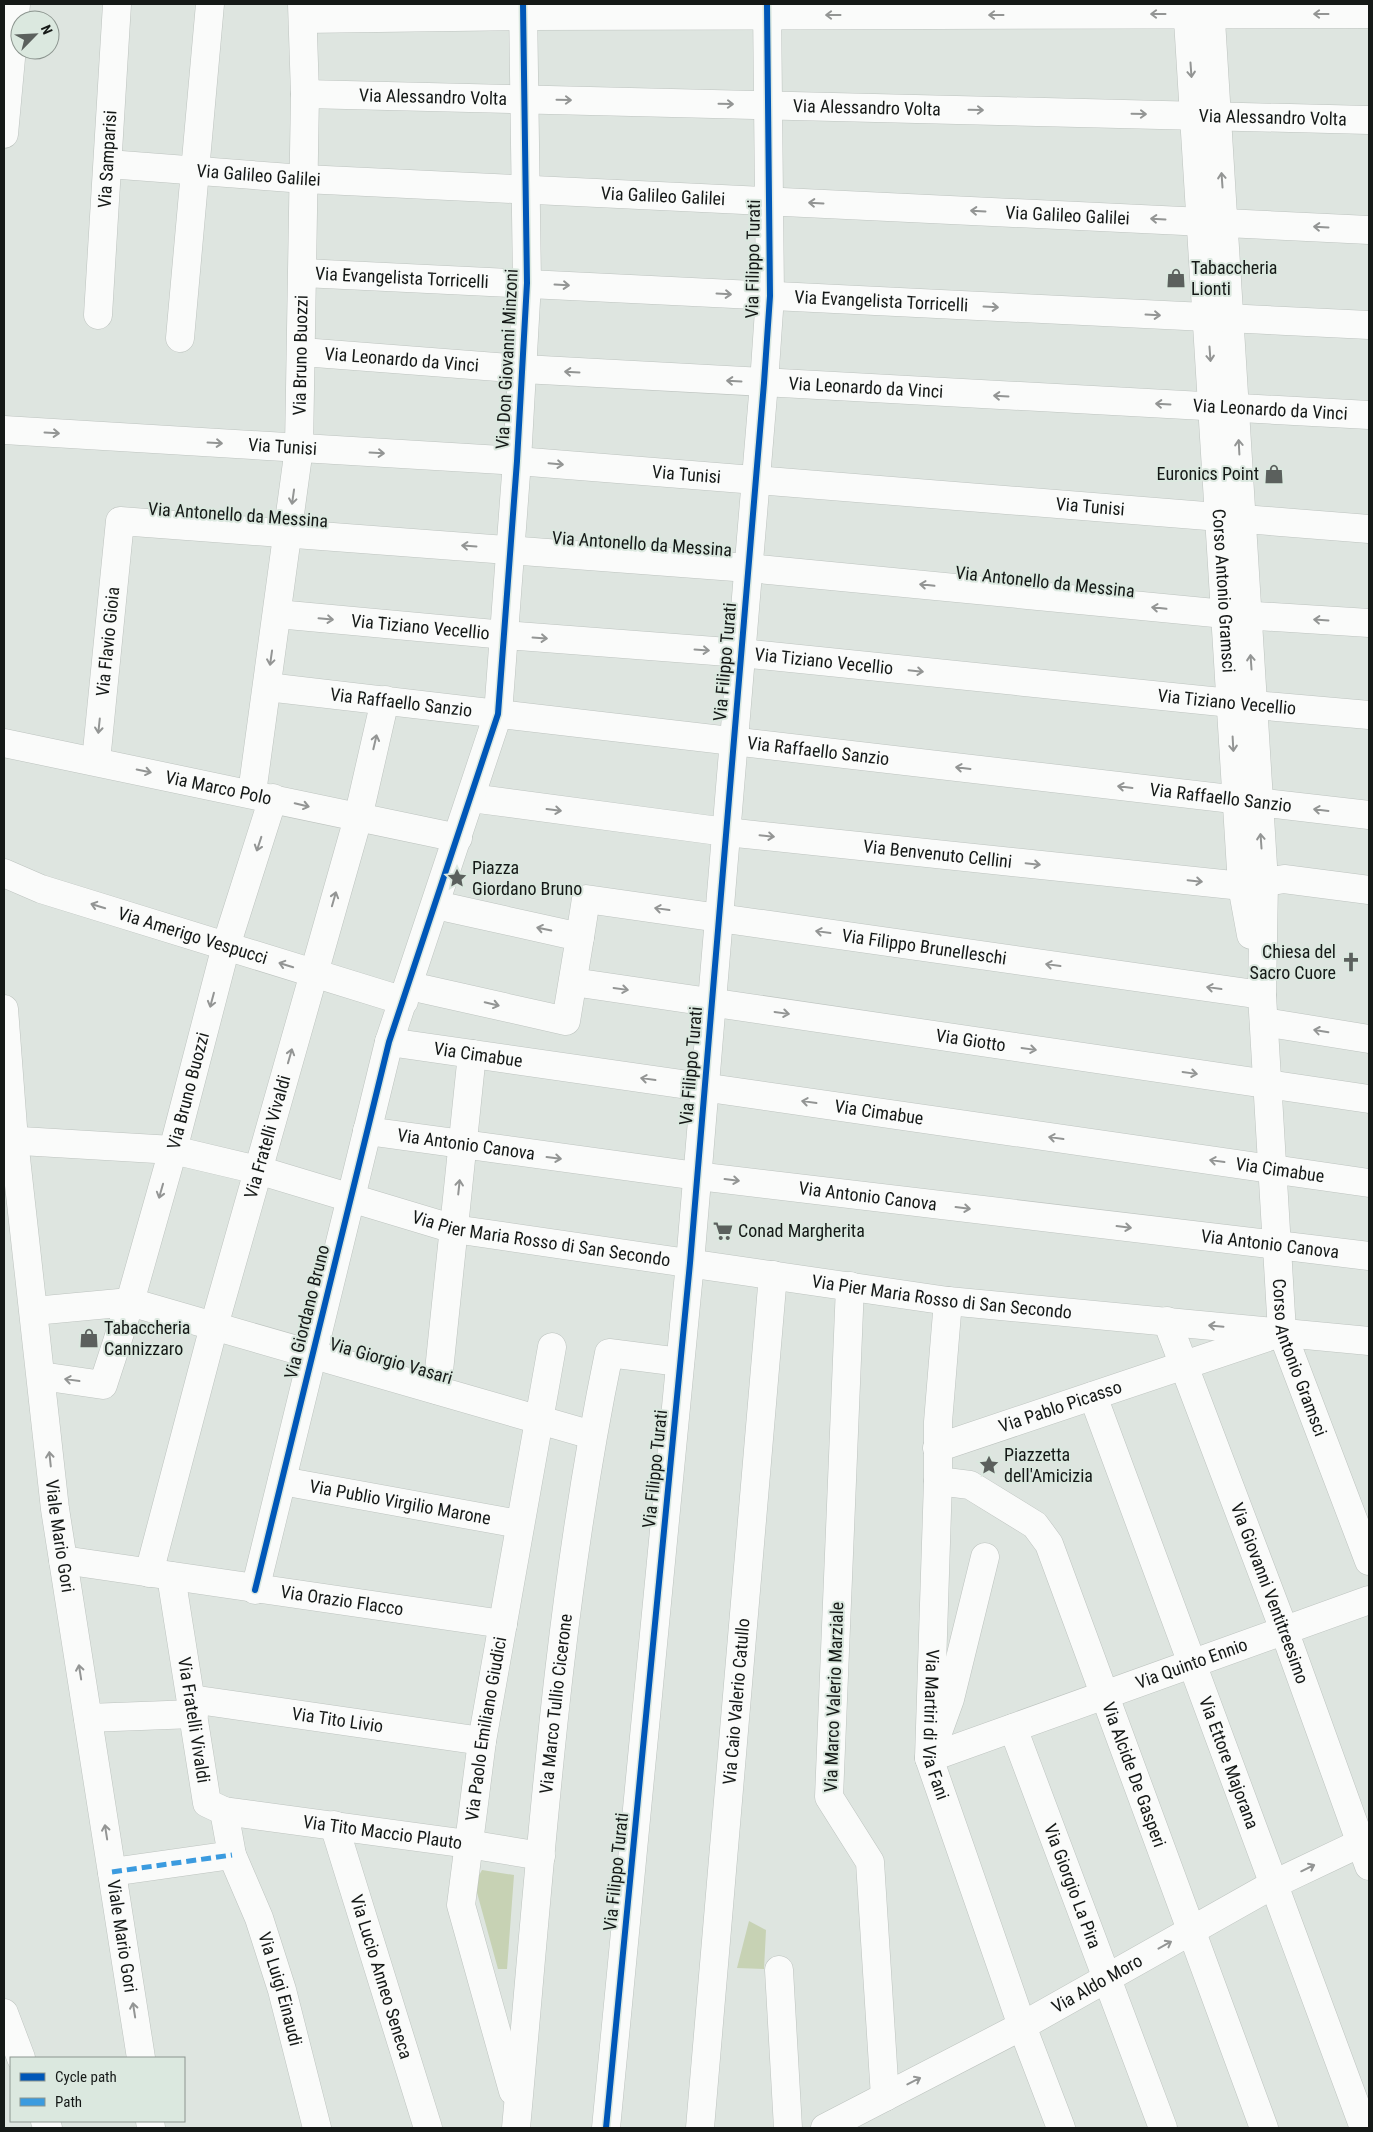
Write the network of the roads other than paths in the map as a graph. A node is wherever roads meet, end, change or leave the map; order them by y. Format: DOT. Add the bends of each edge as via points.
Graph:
graph roads {
  1 [pos="16,4"];
  2 [pos="118,4"];
  3 [pos="210,4"];
  4 [pos="768,9"];
  5 [pos="1199,9"];
  6 [pos="523,10"];
  7 [pos="303,11"];
  8 [pos="1369,14"];
  9 [pos="305,94"];
  10 [pos="526,99"];
  11 [pos="768,105"];
  12 [pos="1206,116"];
  13 [pos="1369,120"];
  14 [pos="4,134"];
  15 [pos="108,164"];
  16 [pos="196,172"];
  17 [pos="304,179"];
  18 [pos="526,189"];
  19 [pos="769,201"];
  20 [pos="1213,222"];
  21 [pos="1369,230"];
  22 [pos="303,273"];
  23 [pos="527,283"];
  24 [pos="770,296"];
  25 [pos="98,315"];
  26 [pos="1219,318"];
  27 [pos="1369,325"];
  28 [pos="180,338"];
  29 [pos="302,352"];
  30 [pos="524,369"];
  31 [pos="764,383"];
  32 [pos="1225,407"];
  33 [pos="1369,415"];
  34 [pos="4,430"];
  35 [pos="299,448"];
  36 [pos="517,461"];
  37 [pos="755,481"];
  38 [pos="1231,518"];
  39 [pos="120,521"];
  40 [pos="1369,529"];
  41 [pos="288,533"];
  42 [pos="511,549"];
  43 [pos="748,568"];
  44 [pos="277,614"];
  45 [pos="1237,615"];
  46 [pos="1369,624"];
  47 [pos="505,635"];
  48 [pos="741,653"];
  49 [pos="267,687"];
  50 [pos="385,700"];
  51 [pos="1242,704"];
  52 [pos="498,714"];
  53 [pos="1369,715"];
  54 [pos="733,742"];
  55 [pos="4,743"];
  56 [pos="96,761"];
  57 [pos="263,796"];
  58 [pos="471,798"];
  59 [pos="1248,801"];
  60 [pos="1369,815"];
  61 [pos="358,818"];
  62 [pos="726,832"];
  63 [pos="458,838"];
  64 [pos="4,873"];
  65 [pos="1253,884"];
  66 [pos="1369,890"];
  67 [pos="436,905"];
  68 [pos="717,917"];
  69 [pos="580,937"];
  70 [pos="226,946"];
  71 [pos="313,974"];
  72 [pos="573,982"];
  73 [pos="399,994"];
  74 [pos="1262,995"];
  75 [pos="711,1002"];
  76 [pos="4,1009"];
  77 [pos="1264,1022"];
  78 [pos="1369,1038"];
  79 [pos="389,1042"];
  80 [pos="472,1054"];
  81 [pos="1268,1084"];
  82 [pos="704,1087"];
  83 [pos="1369,1099"];
  84 [pos="367,1131"];
  85 [pos="9,1140"];
  86 [pos="463,1146"];
  87 [pos="173,1150"];
  88 [pos="1274,1169"];
  89 [pos="258,1170"];
  90 [pos="697,1176"];
  91 [pos="1369,1183"];
  92 [pos="350,1198"];
  93 [pos="454,1229"];
  94 [pos="1278,1245"];
  95 [pos="1369,1256"];
  96 [pos="690,1263"];
  97 [pos="773,1275"];
  98 [pos="850,1286"];
  99 [pos="948,1301"];
  100 [pos="130,1302"];
  101 [pos="34,1311"];
  102 [pos="1167,1321"];
  103 [pos="214,1326"];
  104 [pos="1282,1332"];
  105 [pos="1369,1341"];
  106 [pos="552,1347"];
  107 [pos="312,1354"];
  108 [pos="680,1362"];
  109 [pos="1184,1366"];
  110 [pos="41,1376"];
  111 [pos="437,1390"];
  112 [pos="1093,1396"];
  113 [pos="537,1419"];
  114 [pos="592,1435"];
  115 [pos="937,1448"];
  116 [pos="282,1481"];
  117 [pos="938,1481"];
  118 [pos="520,1524"];
  119 [pos="985,1557"];
  120 [pos="63,1560"];
  121 [pos="1369,1561"];
  122 [pos="160,1574"];
  123 [pos="255,1590"];
  124 [pos="1369,1600"];
  125 [pos="503,1624"];
  126 [pos="1284,1630"];
  127 [pos="1192,1663"];
  128 [pos="1106,1694"];
  129 [pos="192,1707"];
  130 [pos="88,1718"];
  131 [pos="1013,1728"];
  132 [pos="482,1741"];
  133 [pos="929,1758"];
  134 [pos="224,1811"];
  135 [pos="334,1825"];
  136 [pos="468,1844"];
  137 [pos="1366,1849"];
  138 [pos="232,1855"];
  139 [pos="542,1856"];
  140 [pos="112,1872"];
  141 [pos="1274,1884"];
  142 [pos="1191,1930"];
  143 [pos="779,1970"];
  144 [pos="1105,1977"];
  145 [pos="4,2013"];
  146 [pos="1022,2026"];
  147 [pos="21,2057"];
  148 [pos="141,2057"];
  149 [pos="884,2096"];
  150 [pos="517,2118"];
  151 [pos="837,2125"];
  152 [pos="1361,2125"];
  153 [pos="317,2128"];
  154 [pos="428,2128"];
  155 [pos="606,2128"];
  156 [pos="700,2128"];
  157 [pos="788,2128"];
  158 [pos="1061,2128"];
  159 [pos="1163,2128"];
  160 [pos="1264,2128"];
  1 -- 14 [label="street"];
  2 -- 15 [label="street, Via Samparisi"];
  3 -- 16 [label="street"];
  5 -- 4 [label="street, one-way"];
  4 -- 6 [label="street"];
  4 -- 11 [label="street, Via Filippo Turati"];
  8 -- 5 [label="street, one-way"];
  5 -- 12 [label="street, Corso Antonio Gramsci"];
  6 -- 7 [label="street"];
  6 -- 10 [label="street, Via Don Giovanni Minzoni"];
  7 -- 9 [label="street, Via Bruno Buozzi"];
  9 -- 10 [label="street, Via Alessandro Volta"];
  9 -- 17 [label="street, Via Bruno Buozzi"];
  10 -- 11 [label="street, Via Alessandro Volta, one-way"];
  10 -- 18 [label="street, Via Don Giovanni Minzoni"];
  11 -- 12 [label="street, Via Alessandro Volta, one-way"];
  11 -- 19 [label="street, Via Filippo Turati"];
  12 -- 13 [label="street, Via Alessandro Volta"];
  12 -- 20 [label="street, Corso Antonio Gramsci"];
  15 -- 16 [label="street, Via Galileo Galilei"];
  15 -- 25 [label="street, Via Samparisi"];
  16 -- 17 [label="street, Via Galileo Galilei"];
  16 -- 28 [label="street"];
  17 -- 18 [label="street, Via Galileo Galilei"];
  17 -- 22 [label="street, Via Bruno Buozzi"];
  18 -- 19 [label="street, Via Galileo Galilei"];
  18 -- 23 [label="street, Via Don Giovanni Minzoni"];
  20 -- 19 [label="street, Via Galileo Galilei, one-way"];
  19 -- 24 [label="street, Via Filippo Turati"];
  21 -- 20 [label="street, Via Galileo Galilei, one-way"];
  20 -- 26 [label="street, Corso Antonio Gramsci"];
  22 -- 23 [label="street, Via Evangelista Torricelli"];
  22 -- 29 [label="street, Via Bruno Buozzi"];
  23 -- 24 [label="street, Via Evangelista Torricelli, one-way"];
  23 -- 30 [label="street, Via Don Giovanni Minzoni"];
  24 -- 26 [label="street, Via Evangelista Torricelli, one-way"];
  24 -- 31 [label="street, Via Filippo Turati"];
  26 -- 27 [label="street, Via Evangelista Torricelli"];
  26 -- 32 [label="street, Corso Antonio Gramsci"];
  29 -- 30 [label="street, Via Leonardo da Vinci"];
  29 -- 35 [label="street, Via Bruno Buozzi"];
  31 -- 30 [label="street, Via Leonardo da Vinci, one-way"];
  30 -- 36 [label="street, Via Don Giovanni Minzoni"];
  32 -- 31 [label="street, Via Leonardo da Vinci, one-way"];
  31 -- 37 [label="street, Via Filippo Turati"];
  32 -- 33 [label="street, Via Leonardo da Vinci"];
  32 -- 38 [label="street, Corso Antonio Gramsci"];
  34 -- 35 [label="street, Via Tunisi, one-way"];
  35 -- 36 [label="street, Via Tunisi, one-way"];
  35 -- 41 [label="street, Via Bruno Buozzi, one-way"];
  36 -- 37 [label="street, Via Tunisi, one-way"];
  36 -- 42 [label="street, Via Don Giovanni Minzoni"];
  37 -- 38 [label="street, Via Tunisi"];
  37 -- 43 [label="street, Via Filippo Turati"];
  38 -- 40 [label="street, Via Tunisi"];
  38 -- 45 [label="street, Corso Antonio Gramsci"];
  39 -- 41 [label="street, Via Antonello da Messina"];
  39 -- 56 [label="street, Via Flavio Gioia, one-way"];
  42 -- 41 [label="street, Via Antonello da Messina, one-way"];
  41 -- 44 [label="street, Via Bruno Buozzi"];
  42 -- 43 [label="street, Via Antonello da Messina"];
  42 -- 47 [label="street, Via Don Giovanni Minzoni"];
  45 -- 43 [label="street, Via Antonello da Messina, one-way"];
  43 -- 48 [label="street, Via Filippo Turati"];
  44 -- 47 [label="street, Via Tiziano Vecellio, one-way"];
  44 -- 49 [label="street, Via Bruno Buozzi, one-way"];
  46 -- 45 [label="street, Via Antonello da Messina, one-way"];
  45 -- 51 [label="street, Corso Antonio Gramsci"];
  47 -- 48 [label="street, Via Tiziano Vecellio, one-way"];
  47 -- 52 [label="street, Via Don Giovanni Minzoni"];
  48 -- 51 [label="street, Via Tiziano Vecellio, one-way"];
  48 -- 54 [label="street, Via Filippo Turati"];
  49 -- 50 [label="street, Via Raffaello Sanzio"];
  49 -- 57 [label="street, Via Bruno Buozzi"];
  50 -- 52 [label="street, Via Raffaello Sanzio"];
  61 -- 50 [label="street, Via Fratelli Vivaldi, one-way"];
  51 -- 53 [label="street, Via Tiziano Vecellio"];
  51 -- 59 [label="street, Corso Antonio Gramsci"];
  52 -- 54 [label="street, Via Raffaello Sanzio"];
  52 -- 58 [label="street, Via Don Giovanni Minzoni"];
  59 -- 54 [label="street, Via Raffaello Sanzio, one-way"];
  54 -- 62 [label="street, Via Filippo Turati"];
  55 -- 56 [label="street, Via Marco Polo"];
  56 -- 57 [label="street, Via Marco Polo, one-way"];
  57 -- 61 [label="street, Via Marco Polo, one-way"];
  57 -- 70 [label="street, Via Bruno Buozzi, one-way"];
  58 -- 62 [label="street, Via Benvenuto Cellini, one-way"];
  58 -- 63 [label="street, Via Don Giovanni Minzoni"];
  60 -- 59 [label="street, Via Raffaello Sanzio, one-way"];
  59 -- 65 [label="street, Corso Antonio Gramsci"];
  61 -- 63 [label="street, Via Marco Polo"];
  71 -- 61 [label="street, Via Fratelli Vivaldi, one-way"];
  62 -- 65 [label="street, Via Benvenuto Cellini, one-way"];
  62 -- 68 [label="street, Via Filippo Turati"];
  63 -- 67 [label="street, Via Don Giovanni Minzoni"];
  70 -- 64 [label="street, Via Amerigo Vespucci, one-way" via="41,888"];
  65 -- 66 [label="street, Via Benvenuto Cellini" via="1284,879"];
  65 -- 74 [label="street, Corso Antonio Gramsci"];
  69 -- 67 [label="street, one-way"];
  67 -- 73 [label="street, Via Giordano Bruno"];
  68 -- 69 [label="street, Via Filippo Brunelleschi, one-way" via="586,898"];
  74 -- 68 [label="street, Via Filippo Brunelleschi, one-way"];
  68 -- 75 [label="street, Via Filippo Turati"];
  69 -- 72 [label="street"];
  71 -- 70 [label="street, Via Amerigo Vespucci, one-way"];
  70 -- 87 [label="street, Via Bruno Buozzi, one-way"];
  71 -- 73 [label="street, Via Amerigo Vespucci"];
  89 -- 71 [label="street, Via Fratelli Vivaldi, one-way"];
  73 -- 72 [label="street, Via Amerigo Vespucci, one-way" via="444,994 566,1021"];
  72 -- 75 [label="street, Via Giotto, one-way"];
  73 -- 79 [label="street, Via Giordano Bruno"];
  74 -- 77 [label="street, Corso Antonio Gramsci"];
  75 -- 81 [label="street, Via Giotto, one-way"];
  75 -- 82 [label="street, Via Filippo Turati"];
  76 -- 85 [label="street, Viale Mario Gori"];
  78 -- 77 [label="street, one-way"];
  77 -- 81 [label="street, Corso Antonio Gramsci"];
  79 -- 80 [label="street, Via Cimabue"];
  79 -- 84 [label="street, Via Giordano Bruno"];
  82 -- 80 [label="street, Via Cimabue, one-way"];
  80 -- 86 [label="street"];
  81 -- 83 [label="street, Via Giotto"];
  81 -- 88 [label="street, Corso Antonio Gramsci"];
  88 -- 82 [label="street, Via Cimabue, one-way"];
  82 -- 90 [label="street, Via Filippo Turati"];
  84 -- 86 [label="street, Via Antonio Canova"];
  84 -- 92 [label="street, Via Giordano Bruno"];
  85 -- 87 [label="street, Via Pier Maria Rosso di San Secondo"];
  85 -- 101 [label="street, Viale Mario Gori"];
  86 -- 90 [label="street, Via Antonio Canova, one-way"];
  93 -- 86 [label="street, one-way"];
  87 -- 89 [label="street, Via Pier Maria Rosso di San Secondo"];
  87 -- 100 [label="street, Via Bruno Buozzi, one-way"];
  88 -- 91 [label="street, Via Cimabue"];
  88 -- 94 [label="street, Corso Antonio Gramsci"];
  89 -- 92 [label="street, Via Pier Maria Rosso di San Secondo"];
  89 -- 103 [label="street, Via Fratelli Vivaldi"];
  90 -- 94 [label="street, Via Antonio Canova, one-way"];
  90 -- 96 [label="street, Via Filippo Turati"];
  92 -- 93 [label="street, Via Pier Maria Rosso di San Secondo"];
  92 -- 107 [label="street, Via Giordano Bruno"];
  93 -- 96 [label="street, Via Pier Maria Rosso di San Secondo"];
  93 -- 111 [label="street"];
  94 -- 95 [label="street, Via Antonio Canova"];
  94 -- 104 [label="street, Corso Antonio Gramsci"];
  96 -- 97 [label="street, Via Pier Maria Rosso di San Secondo"];
  96 -- 108 [label="street, Via Filippo Turati"];
  97 -- 98 [label="street, Via Pier Maria Rosso di San Secondo"];
  97 -- 156 [label="street, Via Caio Valerio Catullo"];
  98 -- 99 [label="street, Via Pier Maria Rosso di San Secondo"];
  98 -- 149 [label="street, Via Marco Valerio Marziale" via="829,1797 870,1862"];
  99 -- 102 [label="street, Via Pier Maria Rosso di San Secondo"];
  99 -- 115 [label="street, Via Martiri di Via Fani"];
  100 -- 101 [label="street, Via Giorgio Vasari"];
  100 -- 103 [label="street, Via Giorgio Vasari"];
  100 -- 110 [label="street, Via Bruno Buozzi, one-way" via="102,1385"];
  101 -- 110 [label="street, Viale Mario Gori"];
  104 -- 102 [label="street, Via Pier Maria Rosso di San Secondo, one-way"];
  102 -- 109 [label="street, Via Giovanni Ventitreesimo"];
  103 -- 107 [label="street, Via Giorgio Vasari"];
  103 -- 122 [label="street, Via Fratelli Vivaldi"];
  104 -- 105 [label="street, Via Pier Maria Rosso di San Secondo"];
  104 -- 109 [label="street, Via Pablo Picasso"];
  104 -- 121 [label="street, Corso Antonio Gramsci"];
  106 -- 113 [label="street, Via Paolo Emiliano Giudici"];
  107 -- 111 [label="street, Via Giorgio Vasari"];
  107 -- 116 [label="street, Via Giordano Bruno"];
  108 -- 114 [label="street, Via Marco Tullio Cicerone" via="609,1354"];
  108 -- 155 [label="street, Via Filippo Turati"];
  109 -- 112 [label="street, Via Pablo Picasso"];
  109 -- 126 [label="street, Via Giovanni Ventitreesimo"];
  120 -- 110 [label="street, Viale Mario Gori, one-way"];
  111 -- 113 [label="street, Via Giorgio Vasari"];
  112 -- 115 [label="street, Via Pablo Picasso"];
  112 -- 127 [label="street, Via Ettore Majorana"];
  113 -- 114 [label="street, Via Giorgio Vasari"];
  113 -- 118 [label="street, Via Paolo Emiliano Giudici"];
  114 -- 139 [label="street, Via Marco Tullio Cicerone" via="566,1607"];
  115 -- 117 [label="street, Via Martiri di Via Fani"];
  116 -- 118 [label="street, Via Publio Virgilio Marone"];
  116 -- 123 [label="street, Via Giordano Bruno"];
  117 -- 128 [label="street, Via Alcide De Gasperi" via="970,1485 1035,1525 1049,1544"];
  117 -- 133 [label="street, Via Martiri di Via Fani"];
  118 -- 125 [label="street, Via Paolo Emiliano Giudici"];
  119 -- 133 [label="street" via="950,1699"];
  120 -- 122 [label="street, Via Orazio Flacco"];
  130 -- 120 [label="street, Viale Mario Gori, one-way"];
  122 -- 123 [label="street, Via Orazio Flacco"];
  122 -- 129 [label="street, Via Fratelli Vivaldi"];
  123 -- 125 [label="street, Via Orazio Flacco"];
  124 -- 126 [label="street, Via Quinto Ennio"];
  125 -- 132 [label="street, Via Paolo Emiliano Giudici"];
  126 -- 127 [label="street, Via Quinto Ennio"];
  126 -- 137 [label="street, Via Giovanni Ventitreesimo"];
  127 -- 128 [label="street, Via Quinto Ennio"];
  127 -- 141 [label="street, Via Ettore Majorana"];
  128 -- 131 [label="street, Via Quinto Ennio"];
  128 -- 142 [label="street, Via Alcide De Gasperi"];
  129 -- 130 [label="street, Via Tito Livio"];
  129 -- 132 [label="street, Via Tito Livio"];
  129 -- 134 [label="street, Via Fratelli Vivaldi" via="207,1803"];
  140 -- 130 [label="street, Viale Mario Gori, one-way"];
  131 -- 133 [label="street, Via Quinto Ennio"];
  131 -- 144 [label="street, Via Giorgio La Pira"];
  132 -- 136 [label="street, Via Paolo Emiliano Giudici"];
  133 -- 146 [label="street, Via Martiri di Via Fani"];
  134 -- 135 [label="street, Via Tito Maccio Plauto"];
  134 -- 138 [label="street"];
  135 -- 136 [label="street, Via Tito Maccio Plauto"];
  135 -- 154 [label="street, Via Lucio Anneo Seneca"];
  136 -- 139 [label="street, Via Tito Maccio Plauto"];
  136 -- 150 [label="street, Via Paolo Emiliano Giudici" via="461,1905"];
  141 -- 137 [label="street, Via Aldo Moro, one-way"];
  138 -- 140 [label="street"];
  138 -- 153 [label="street, Via Luigi Einaudi" via="259,1918 282,1990"];
  139 -- 150 [label="street, Via Marco Tullio Cicerone"];
  148 -- 140 [label="street, Viale Mario Gori, one-way"];
  141 -- 142 [label="street, Via Aldo Moro"];
  141 -- 152 [label="street, Via Ettore Majorana"];
  144 -- 142 [label="street, Via Aldo Moro, one-way"];
  142 -- 160 [label="street, Via Alcide De Gasperi"];
  143 -- 157 [label="street"];
  144 -- 146 [label="street, Via Aldo Moro"];
  144 -- 159 [label="street, Via Giorgio La Pira"];
  145 -- 147 [label="street"];
  149 -- 146 [label="street, Via Aldo Moro, one-way"];
  146 -- 158 [label="street, Via Martiri di Via Fani"];
  149 -- 151 [label="street, Via Aldo Moro"];
}
